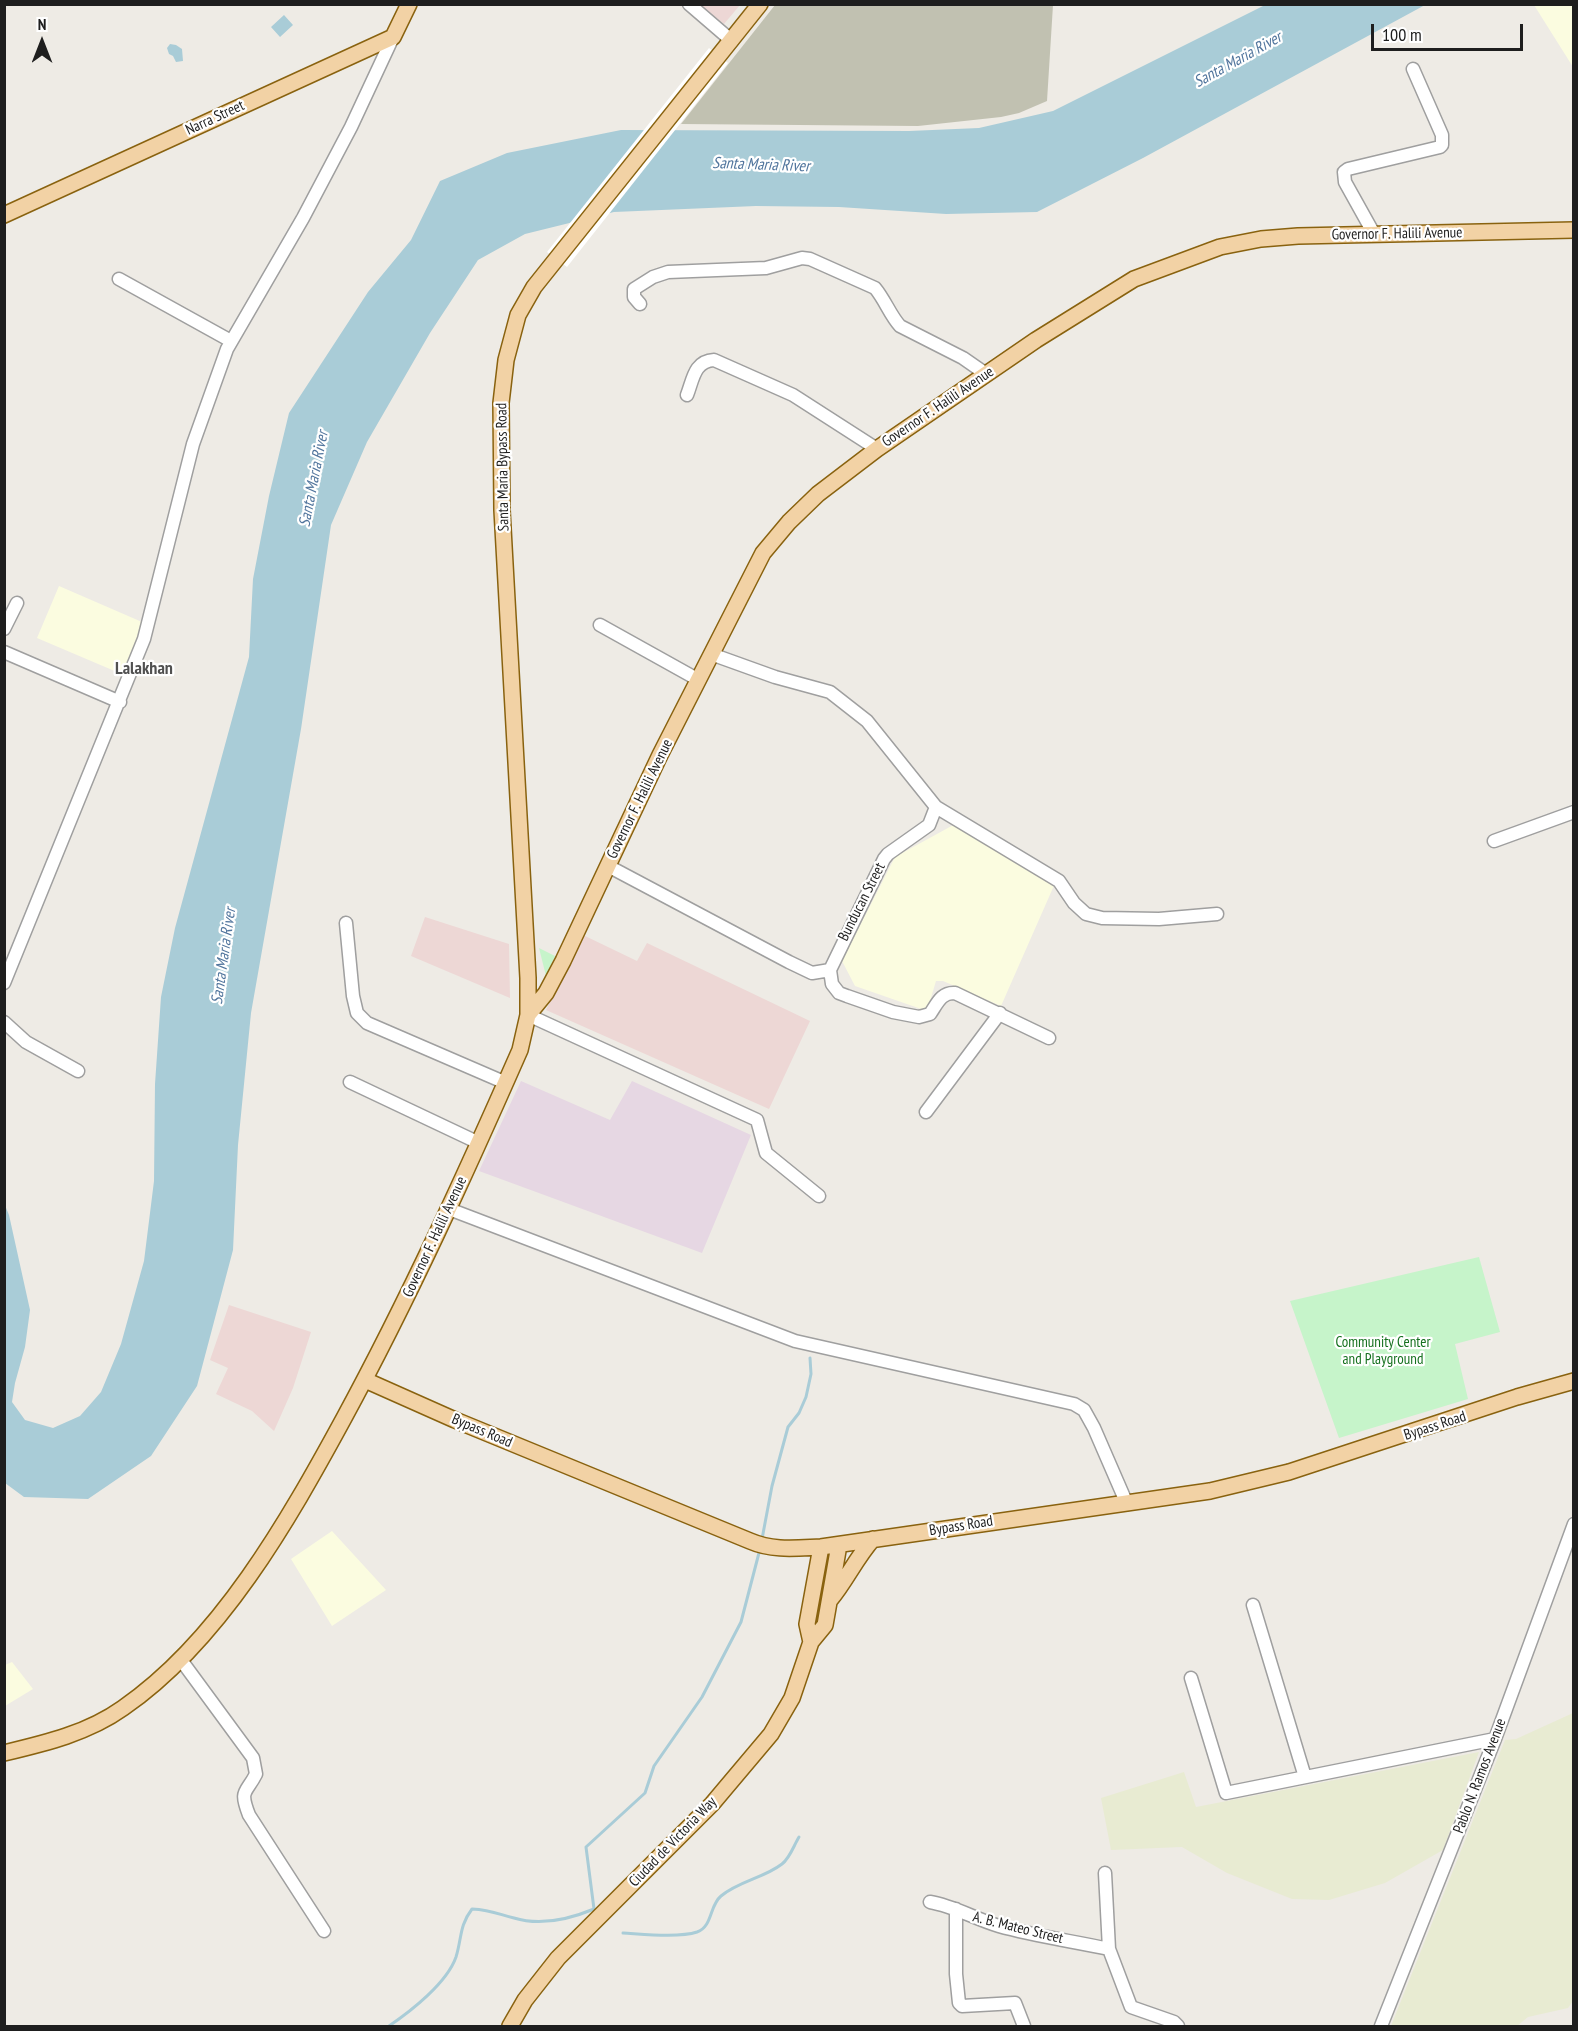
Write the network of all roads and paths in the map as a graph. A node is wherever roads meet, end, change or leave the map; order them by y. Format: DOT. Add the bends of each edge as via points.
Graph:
graph roads {
  1 [pos="409,4"];
  2 [pos="688,4"];
  3 [pos="760,4"];
  4 [pos="393,37"];
  5 [pos="732,41"];
  6 [pos="1413,69"];
  7 [pos="6,212"];
  8 [pos="1574,230"];
  9 [pos="1374,234"];
  10 [pos="119,279"];
  11 [pos="640,304"];
  12 [pos="231,341"];
  13 [pos="986,374"];
  14 [pos="687,395"];
  15 [pos="877,449"];
  16 [pos="16,603"];
  17 [pos="600,625"];
  18 [pos="4,629"];
  19 [pos="4,652"];
  20 [pos="711,654"];
  21 [pos="697,679"];
  22 [pos="120,702"];
  23 [pos="936,807"];
  24 [pos="1574,812"];
  25 [pos="1494,841"];
  26 [pos="608,866"];
  27 [pos="1217,914"];
  28 [pos="346,923"];
  29 [pos="830,970"];
  30 [pos="4,982"];
  31 [pos="1000,1013"];
  32 [pos="528,1015"];
  33 [pos="4,1022"];
  34 [pos="1049,1038"];
  35 [pos="78,1071"];
  36 [pos="350,1082"];
  37 [pos="506,1083"];
  38 [pos="926,1112"];
  39 [pos="479,1143"];
  40 [pos="819,1196"];
  41 [pos="449,1209"];
  42 [pos="365,1380"];
  43 [pos="1574,1381"];
  44 [pos="1127,1504"];
  45 [pos="1574,1524"];
  46 [pos="873,1539"];
  47 [pos="839,1545"];
  48 [pos="821,1547"];
  49 [pos="830,1600"];
  50 [pos="1253,1605"];
  51 [pos="811,1642"];
  52 [pos="180,1660"];
  53 [pos="1191,1678"];
  54 [pos="1495,1740"];
  55 [pos="4,1753"];
  56 [pos="1305,1777"];
  57 [pos="1105,1873"];
  58 [pos="930,1902"];
  59 [pos="956,1909"];
  60 [pos="324,1931"];
  61 [pos="1109,1949"];
  62 [pos="510,2026"];
  63 [pos="1024,2026"];
  64 [pos="1178,2026"];
  65 [pos="1381,2026"];
  1 -- 4 [label="main road"];
  2 -- 5 [label="street"];
  3 -- 5 [label="main road, Santa Maria Bypass Road"];
  4 -- 7 [label="main road, Narra Street"];
  4 -- 12 [label="street" via="303,218"];
  5 -- 32 [label="main road, Santa Maria Bypass Road" via="534,287 518,315 506,360 501,402 502,510"];
  6 -- 9 [label="street" via="1442,135 1442,145 1344,172"];
  8 -- 9 [label="main road, Governor F. Halili Avenue"];
  9 -- 13 [label="main road, Governor F. Halili Avenue" via="1261,239 1183,259 1134,279"];
  10 -- 12 [label="street"];
  11 -- 13 [label="street" via="634,289 668,272 766,267 810,259 875,288 900,326"];
  12 -- 22 [label="street" via="193,444 144,639"];
  13 -- 15 [label="main road, Governor F. Halili Avenue"];
  14 -- 15 [label="street" via="698,365 714,360 793,395"];
  15 -- 20 [label="main road, Governor F. Halili Avenue" via="818,494 763,553"];
  16 -- 18 [label="street"];
  17 -- 21 [label="street"];
  19 -- 22 [label="street"];
  20 -- 21 [label="main road, Governor F. Halili Avenue"];
  20 -- 23 [label="street" via="830,692 867,722"];
  21 -- 26 [label="main road, Governor F. Halili Avenue"];
  22 -- 30 [label="street"];
  23 -- 27 [label="street" via="1059,880 1086,914 1148,919"];
  23 -- 29 [label="street, Bunducan Street" via="929,825 884,859"];
  24 -- 25 [label="street"];
  26 -- 29 [label="street" via="812,973"];
  26 -- 32 [label="main road, Governor F. Halili Avenue" via="550,985"];
  28 -- 37 [label="street" via="357,1013 367,1023"];
  29 -- 31 [label="street" via="832,984 839,993 893,1012 919,1017 930,1014 949,992"];
  31 -- 34 [label="street"];
  31 -- 38 [label="street"];
  32 -- 37 [label="main road, Governor F. Halili Avenue" via="520,1050"];
  32 -- 40 [label="street" via="757,1120 766,1153"];
  33 -- 35 [label="street" via="26,1042"];
  36 -- 39 [label="street"];
  37 -- 39 [label="main road, Governor F. Halili Avenue"];
  39 -- 41 [label="main road, Governor F. Halili Avenue"];
  41 -- 42 [label="main road, Governor F. Halili Avenue"];
  41 -- 44 [label="street" via="795,1341 1074,1404 1084,1410 1094,1428"];
  42 -- 48 [label="main road, Bypass Road" via="757,1544"];
  42 -- 52 [label="main road, Governor F. Halili Avenue" via="298,1501 220,1614"];
  43 -- 44 [label="main road, Bypass Road" via="1289,1472 1210,1491"];
  44 -- 46 [label="main road, Bypass Road"];
  45 -- 54 [label="street, Pablo N. Ramos Avenue"];
  46 -- 47 [label="main road, Bypass Road"];
  46 -- 49 [label="main road"];
  47 -- 48 [label="main road, Bypass Road"];
  47 -- 49 [label="main road, Ciudad de Victoria Way"];
  48 -- 51 [label="main road, Ciudad de Victoria Way" via="807,1624"];
  49 -- 51 [label="main road, Ciudad de Victoria Way" via="825,1625"];
  50 -- 56 [label="street"];
  51 -- 62 [label="main road, Ciudad de Victoria Way" via="792,1698 771,1734 712,1804 558,1958"];
  52 -- 55 [label="main road, Governor F. Halili Avenue" via="148,1690 104,1719 71,1736"];
  52 -- 60 [label="street" via="253,1758 256,1774 244,1795 249,1815"];
  53 -- 56 [label="street" via="1226,1793"];
  54 -- 56 [label="street"];
  54 -- 65 [label="street, Pablo N. Ramos Avenue"];
  57 -- 61 [label="street"];
  58 -- 59 [label="street, A. B. Mateo Street"];
  59 -- 61 [label="street, A. B. Mateo Street" via="999,1926"];
  59 -- 63 [label="street" via="959,2003 1015,2003"];
  61 -- 64 [label="street" via="1131,2007"];
}
